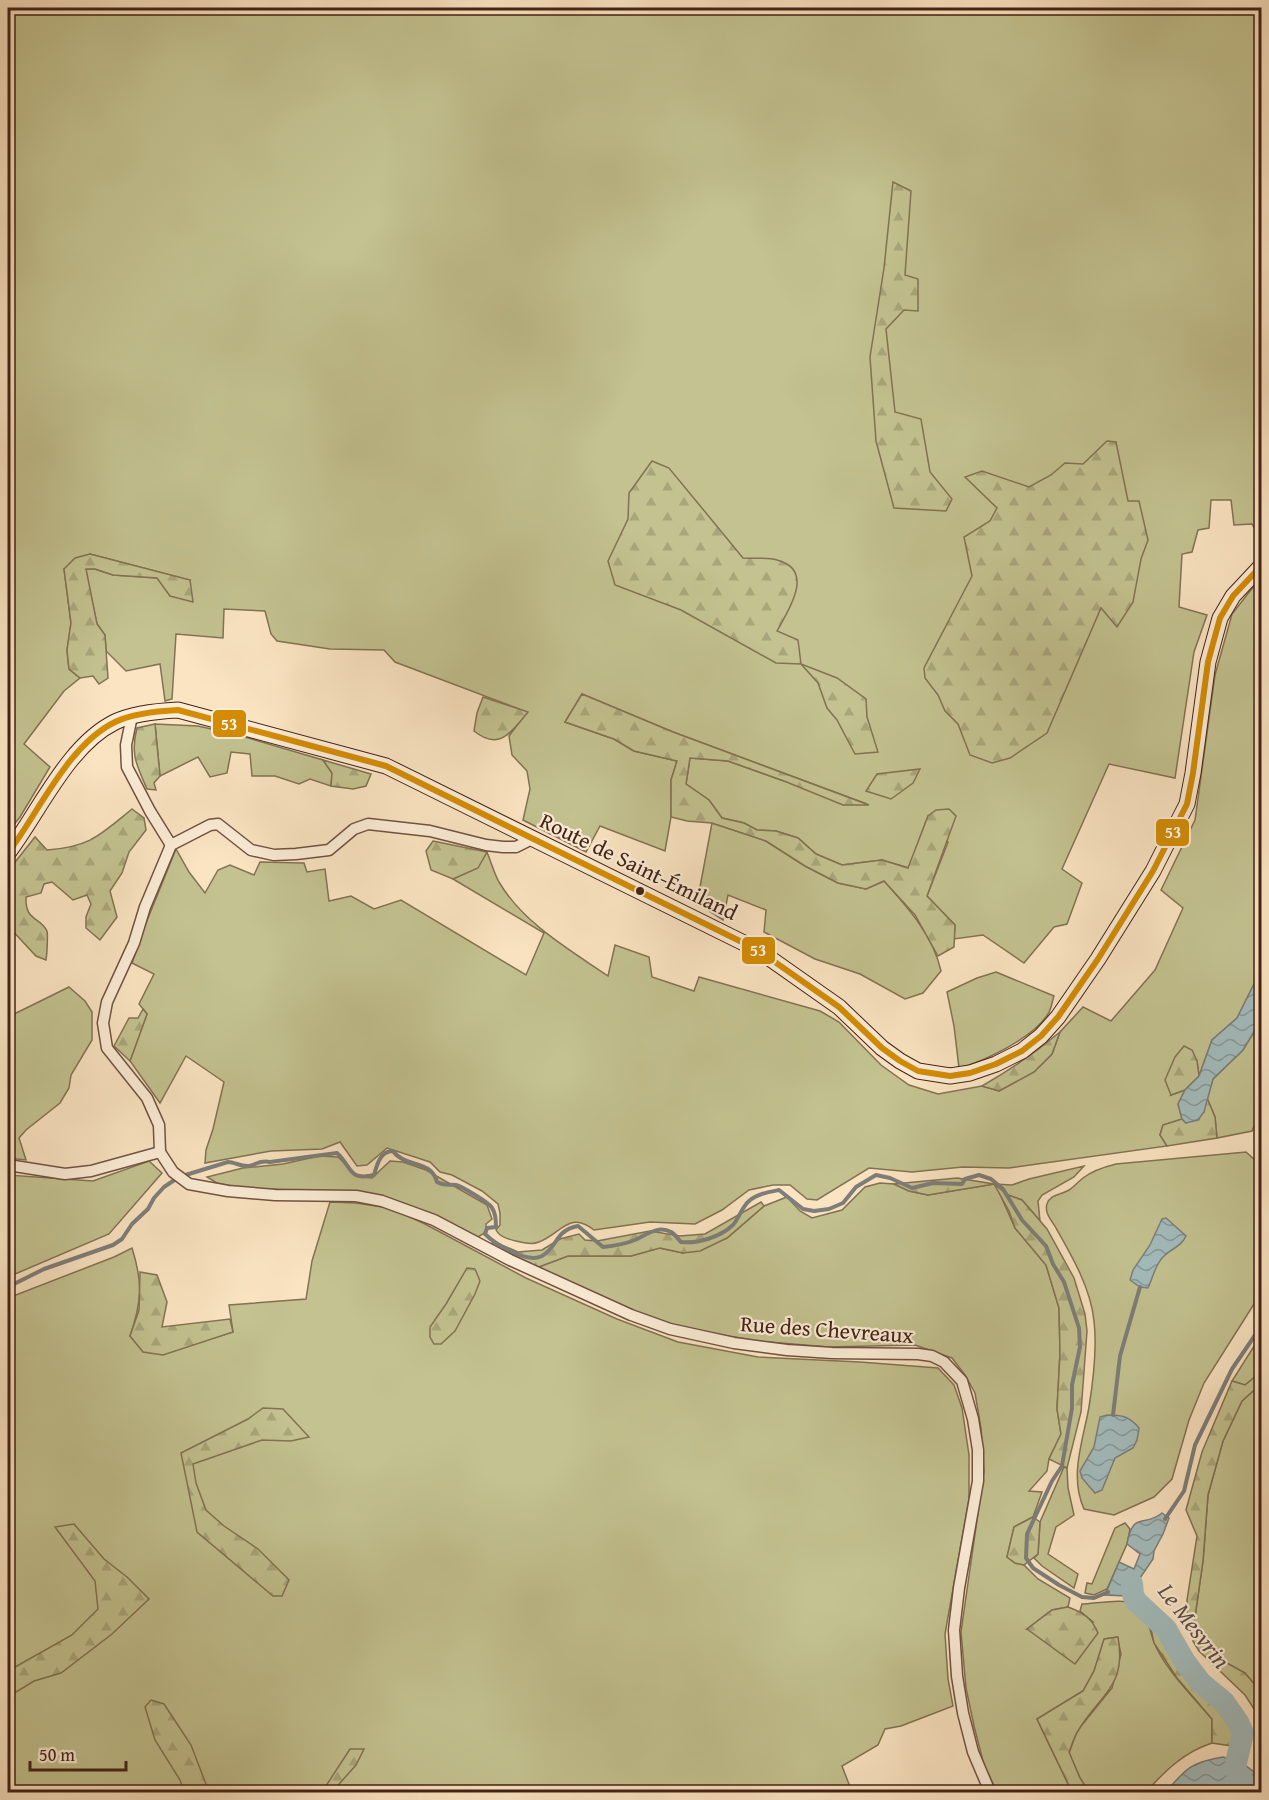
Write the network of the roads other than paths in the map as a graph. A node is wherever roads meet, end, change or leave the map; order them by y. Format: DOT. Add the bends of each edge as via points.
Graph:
graph roads {
  1 [pos="1262,565"];
  2 [pos="132,716"];
  3 [pos="532,838"];
  4 [pos="171,845"];
  5 [pos="8,853"];
  6 [pos="160,1152"];
  7 [pos="8,1166"];
  8 [pos="990,1792"];
  1 -- 3 [label="main road, Route de Saint-Émiland" via="1233,596 1212,640 1187,804 1175,830 1141,891 1058,1017 1022,1051 996,1064 950,1076 918,1071 882,1048 839,1007 758,950"];
  2 -- 3 [label="main road, Route de Saint-Émiland" via="178,711 386,766"];
  2 -- 4 [label="street" via="126,746 127,767"];
  2 -- 5 [label="main road, Route de Saint-Émiland" via="90,738 74,755"];
  3 -- 4 [label="street" via="516,847 495,846 430,831 368,824 354,829 329,850 274,855 251,850 218,824"];
  4 -- 6 [label="street" via="107,1002 104,1023 107,1048 147,1098 159,1125"];
  6 -- 7 [label="street" via="65,1174"];
  6 -- 8 [label="street, Rue des Chevreaux" via="173,1172 189,1184 228,1191 356,1196 382,1201 434,1220 631,1316 670,1329 787,1350 918,1354 944,1362 962,1380 978,1450 978,1481 954,1630 963,1713 973,1752"];
}
